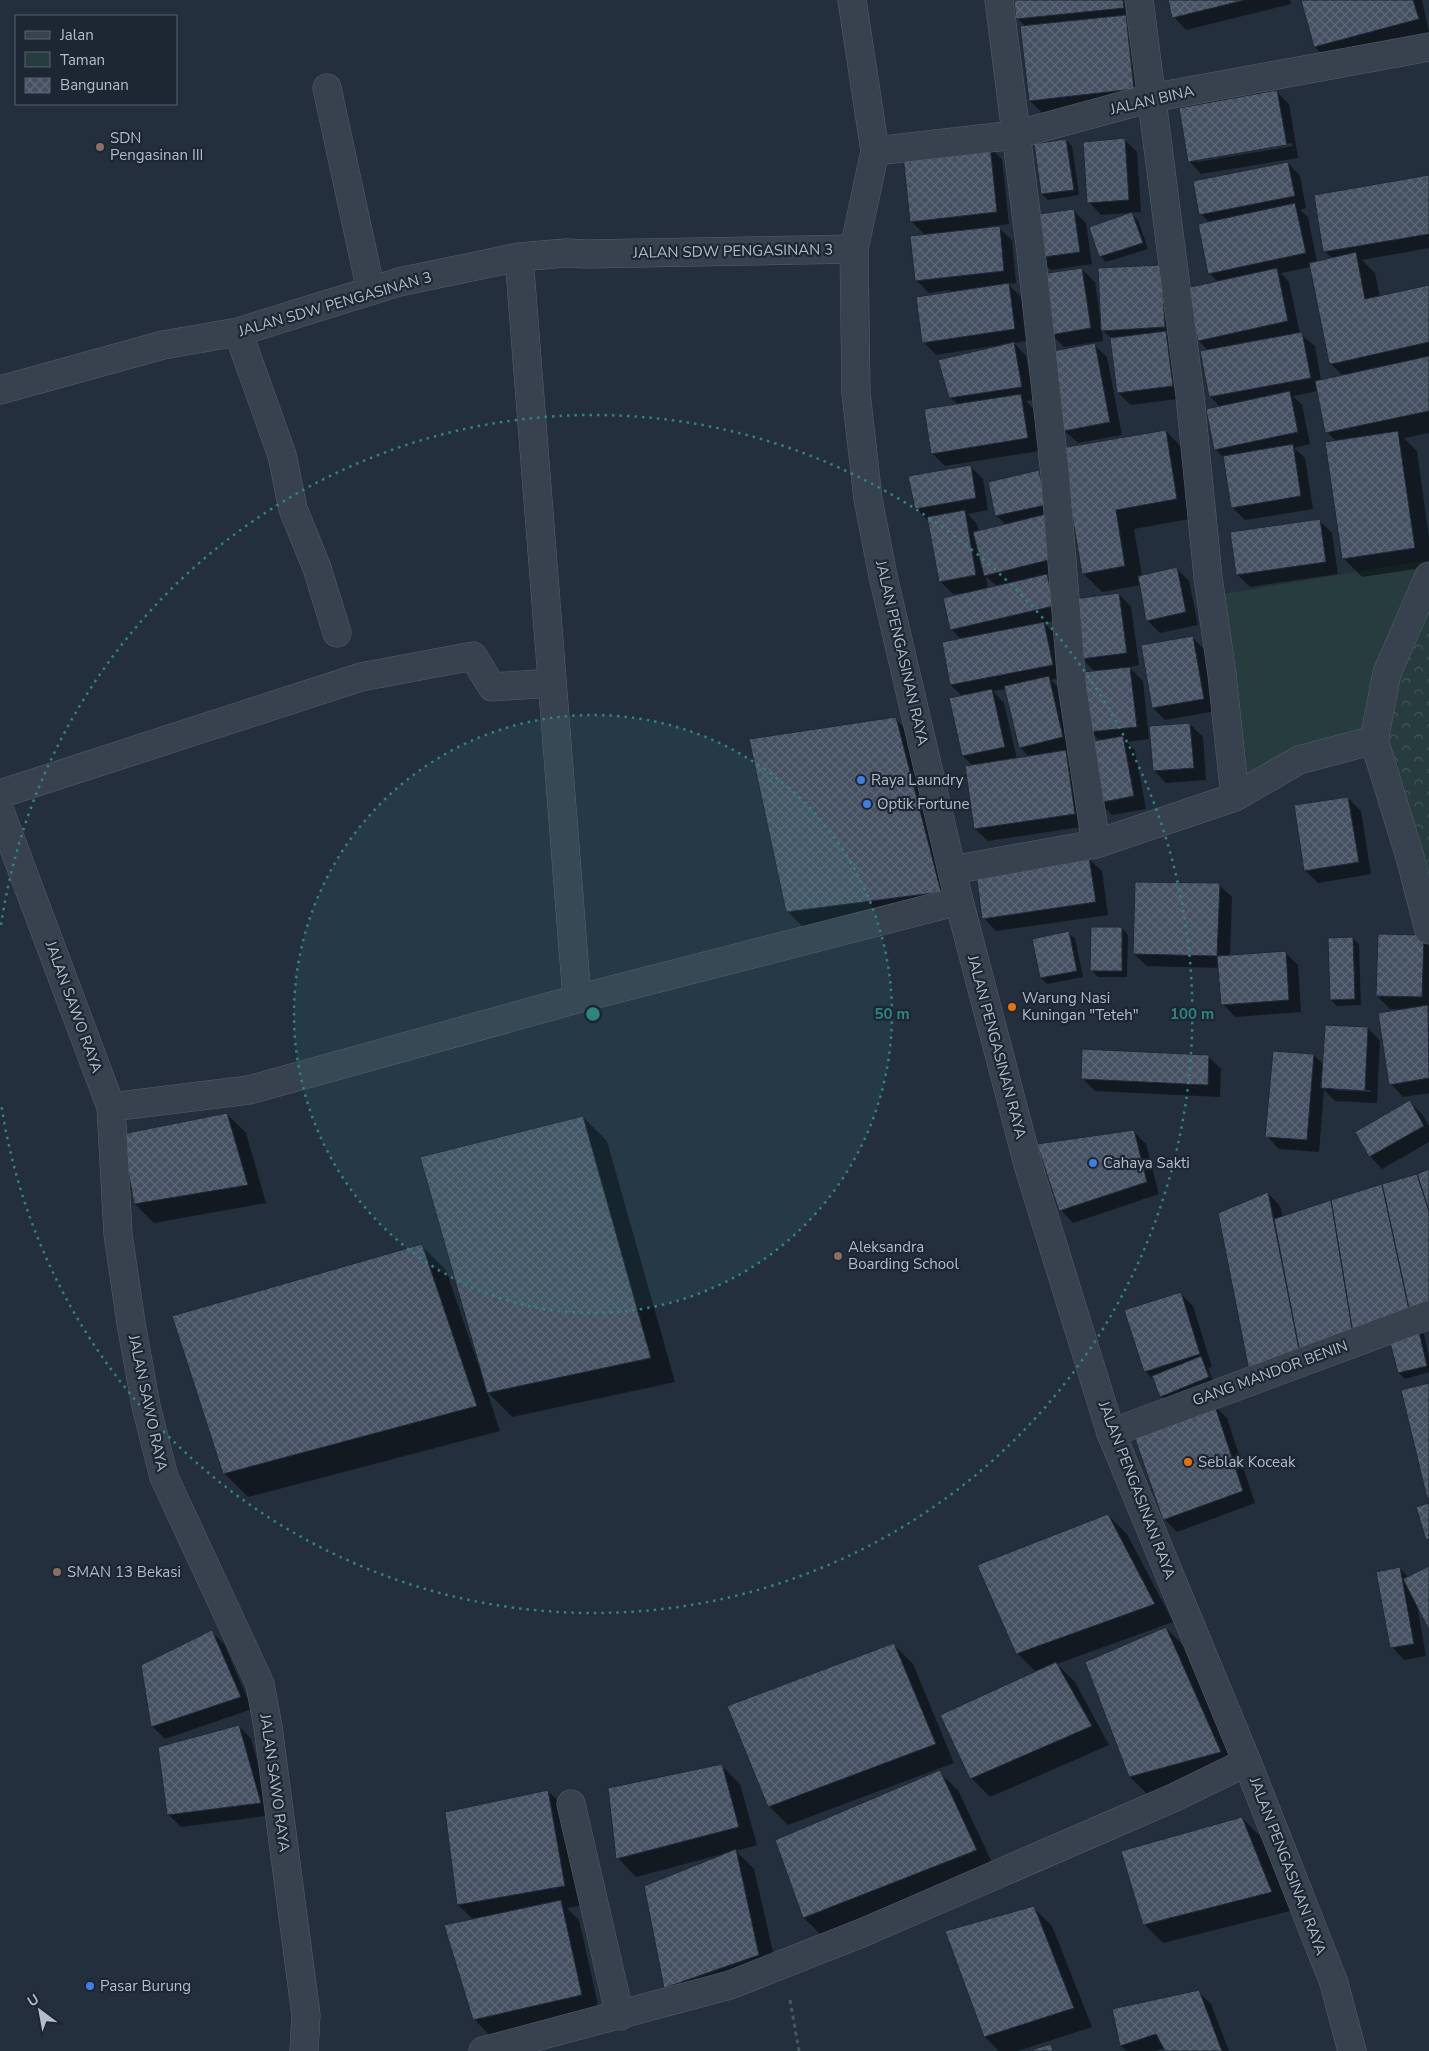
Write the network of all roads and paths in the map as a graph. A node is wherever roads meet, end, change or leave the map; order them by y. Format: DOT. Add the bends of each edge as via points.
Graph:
graph roads {
  1 [pos="852,0"];
  2 [pos="999,0"];
  3 [pos="1139,0"];
  4 [pos="1429,47"];
  5 [pos="327,88"];
  6 [pos="1151,98"];
  7 [pos="1014,135"];
  8 [pos="875,152"];
  9 [pos="854,249"];
  10 [pos="519,257"];
  11 [pos="371,290"];
  12 [pos="238,332"];
  13 [pos="0,390"];
  14 [pos="1429,576"];
  15 [pos="337,633"];
  16 [pos="552,683"];
  17 [pos="1374,740"];
  18 [pos="0,794"];
  19 [pos="1235,797"];
  20 [pos="0,811"];
  21 [pos="1096,844"];
  22 [pos="952,870"];
  23 [pos="959,901"];
  24 [pos="1429,930"];
  25 [pos="577,1000"];
  26 [pos="111,1107"];
  27 [pos="1427,1322"];
  28 [pos="1112,1433"];
  29 [pos="1247,1762"];
  30 [pos="571,1804"];
  31 [pos="783,1962"];
  32 [pos="620,2016"];
  33 [pos="304,2051"];
  34 [pos="483,2051"];
  35 [pos="799,2051"];
  36 [pos="1352,2051"];
  1 -- 8 [label="street, JALAN PENGASINAN RAYA"];
  2 -- 7 [label="street"];
  3 -- 6 [label="street"];
  4 -- 6 [label="street, JALAN BINA"];
  5 -- 11 [label="street"];
  6 -- 7 [label="street, JALAN BINA"];
  6 -- 19 [label="street" via="1190,396"];
  7 -- 8 [label="street, JALAN BINA"];
  7 -- 21 [label="street" via="1031,252 1055,475 1072,686"];
  8 -- 9 [label="street, JALAN PENGASINAN RAYA"];
  9 -- 10 [label="street, JALAN SDW PENGASINAN 3" via="566,253"];
  9 -- 22 [label="street, JALAN PENGASINAN RAYA" via="856,393 868,499"];
  10 -- 11 [label="street, JALAN SDW PENGASINAN 3"];
  10 -- 16 [label="street"];
  11 -- 12 [label="street, JALAN SDW PENGASINAN 3"];
  12 -- 13 [label="street, JALAN SDW PENGASINAN 3" via="163,345"];
  12 -- 15 [label="street" via="282,455 293,509 317,568"];
  14 -- 17 [label="street" via="1388,673"];
  16 -- 18 [label="street" via="492,687 473,656 361,677"];
  16 -- 25 [label="street"];
  17 -- 19 [label="street" via="1299,760"];
  17 -- 24 [label="street"];
  19 -- 21 [label="street"];
  20 -- 26 [label="street, JALAN SAWO RAYA"];
  21 -- 22 [label="street"];
  22 -- 23 [label="street, JALAN PENGASINAN RAYA"];
  23 -- 25 [label="street"];
  23 -- 28 [label="street, JALAN PENGASINAN RAYA" via="1029,1168"];
  25 -- 26 [label="street" via="249,1090"];
  26 -- 33 [label="street, JALAN SAWO RAYA" via="118,1234 132,1332 157,1450 164,1477 260,1684 306,2015"];
  27 -- 28 [label="street, GANG MANDOR BENIN"];
  28 -- 29 [label="street, JALAN PENGASINAN RAYA"];
  29 -- 31 [label="street" via="1173,1798 864,1932"];
  29 -- 36 [label="street, JALAN PENGASINAN RAYA" via="1334,1983"];
  30 -- 32 [label="street"];
  31 -- 32 [label="street" via="730,1985"];
  31 -- 35 [label="path"];
  32 -- 34 [label="street"];
}
